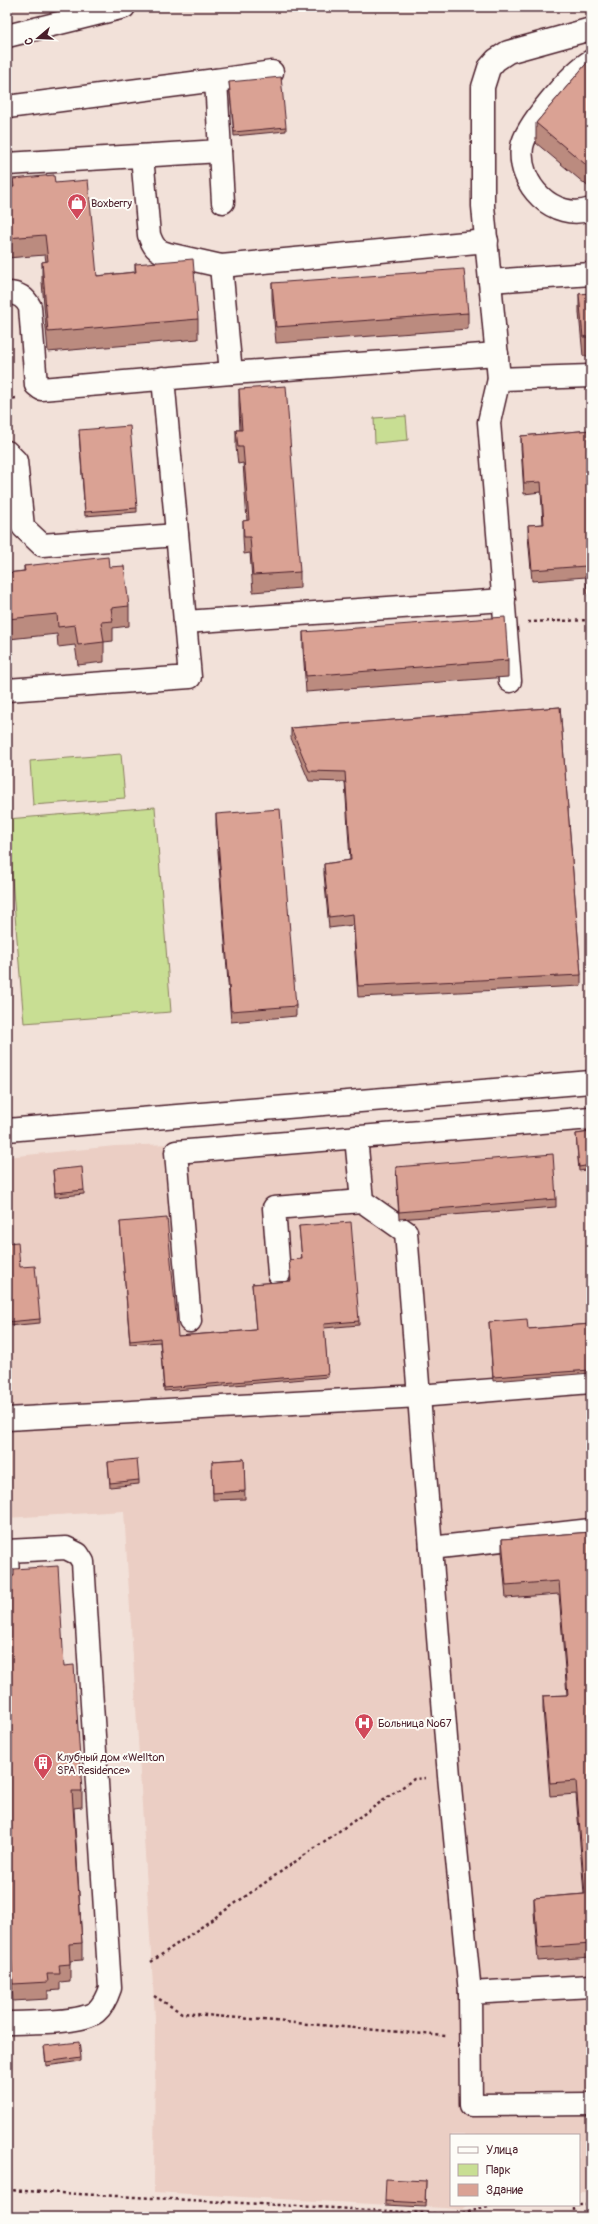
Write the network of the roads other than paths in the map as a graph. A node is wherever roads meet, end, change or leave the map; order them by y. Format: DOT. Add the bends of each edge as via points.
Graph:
graph roads {
  1 [pos="124,7"];
  2 [pos="591,29"];
  3 [pos="7,36"];
  4 [pos="591,61"];
  5 [pos="272,72"];
  6 [pos="216,80"];
  7 [pos="7,107"];
  8 [pos="220,151"];
  9 [pos="142,156"];
  10 [pos="7,164"];
  11 [pos="223,202"];
  12 [pos="591,209"];
  13 [pos="487,241"];
  14 [pos="221,266"];
  15 [pos="591,274"];
  16 [pos="490,281"];
  17 [pos="7,293"];
  18 [pos="497,354"];
  19 [pos="231,373"];
  20 [pos="591,376"];
  21 [pos="163,378"];
  22 [pos="499,379"];
  23 [pos="7,452"];
  24 [pos="177,535"];
  25 [pos="504,600"];
  26 [pos="185,622"];
  27 [pos="510,681"];
  28 [pos="7,690"];
  29 [pos="591,1082"];
  30 [pos="591,1118"];
  31 [pos="7,1130"];
  32 [pos="356,1138"];
  33 [pos="362,1201"];
  34 [pos="279,1274"];
  35 [pos="190,1321"];
  36 [pos="591,1382"];
  37 [pos="419,1396"];
  38 [pos="7,1419"];
  39 [pos="591,1530"];
  40 [pos="431,1548"];
  41 [pos="7,1551"];
  42 [pos="7,1558"];
  43 [pos="9,1593"];
  44 [pos="591,1986"];
  45 [pos="470,1993"];
  46 [pos="7,2023"];
  47 [pos="591,2104"];
  1 -- 3 [label="street"];
  2 -- 13 [label="street" via="508,52 489,68 483,87 483,206"];
  4 -- 12 [label="street" via="573,74 528,130 522,147 522,161 529,184 540,198 550,205 564,210"];
  5 -- 6 [label="street"];
  6 -- 7 [label="street"];
  6 -- 8 [label="street"];
  8 -- 9 [label="street"];
  8 -- 11 [label="street"];
  9 -- 10 [label="street"];
  9 -- 14 [label="street" via="152,245 160,252"];
  13 -- 14 [label="street"];
  13 -- 16 [label="street"];
  14 -- 19 [label="street"];
  15 -- 16 [label="street"];
  16 -- 18 [label="street"];
  17 -- 21 [label="street" via="20,295 30,307 38,388"];
  18 -- 19 [label="street"];
  18 -- 22 [label="street"];
  19 -- 21 [label="street"];
  20 -- 22 [label="street"];
  21 -- 24 [label="street"];
  22 -- 25 [label="street" via="489,422"];
  23 -- 24 [label="street" via="16,461 24,526 42,545"];
  24 -- 26 [label="street"];
  25 -- 26 [label="street"];
  25 -- 27 [label="street"];
  26 -- 28 [label="street" via="190,677"];
  29 -- 31 [label="street"];
  30 -- 32 [label="street"];
  32 -- 33 [label="street"];
  32 -- 35 [label="street" via="176,1152"];
  33 -- 34 [label="street" via="274,1208"];
  33 -- 37 [label="street" via="406,1232"];
  36 -- 37 [label="street"];
  37 -- 38 [label="street"];
  37 -- 40 [label="street"];
  39 -- 40 [label="street"];
  40 -- 45 [label="street"];
  41 -- 46 [label="street" via="66,1548 78,1554 83,1562 110,1988 106,1999 96,2011 83,2019"];
  42 -- 43 [label="street"];
  44 -- 45 [label="street"];
  45 -- 47 [label="street" via="471,2105"];
}
